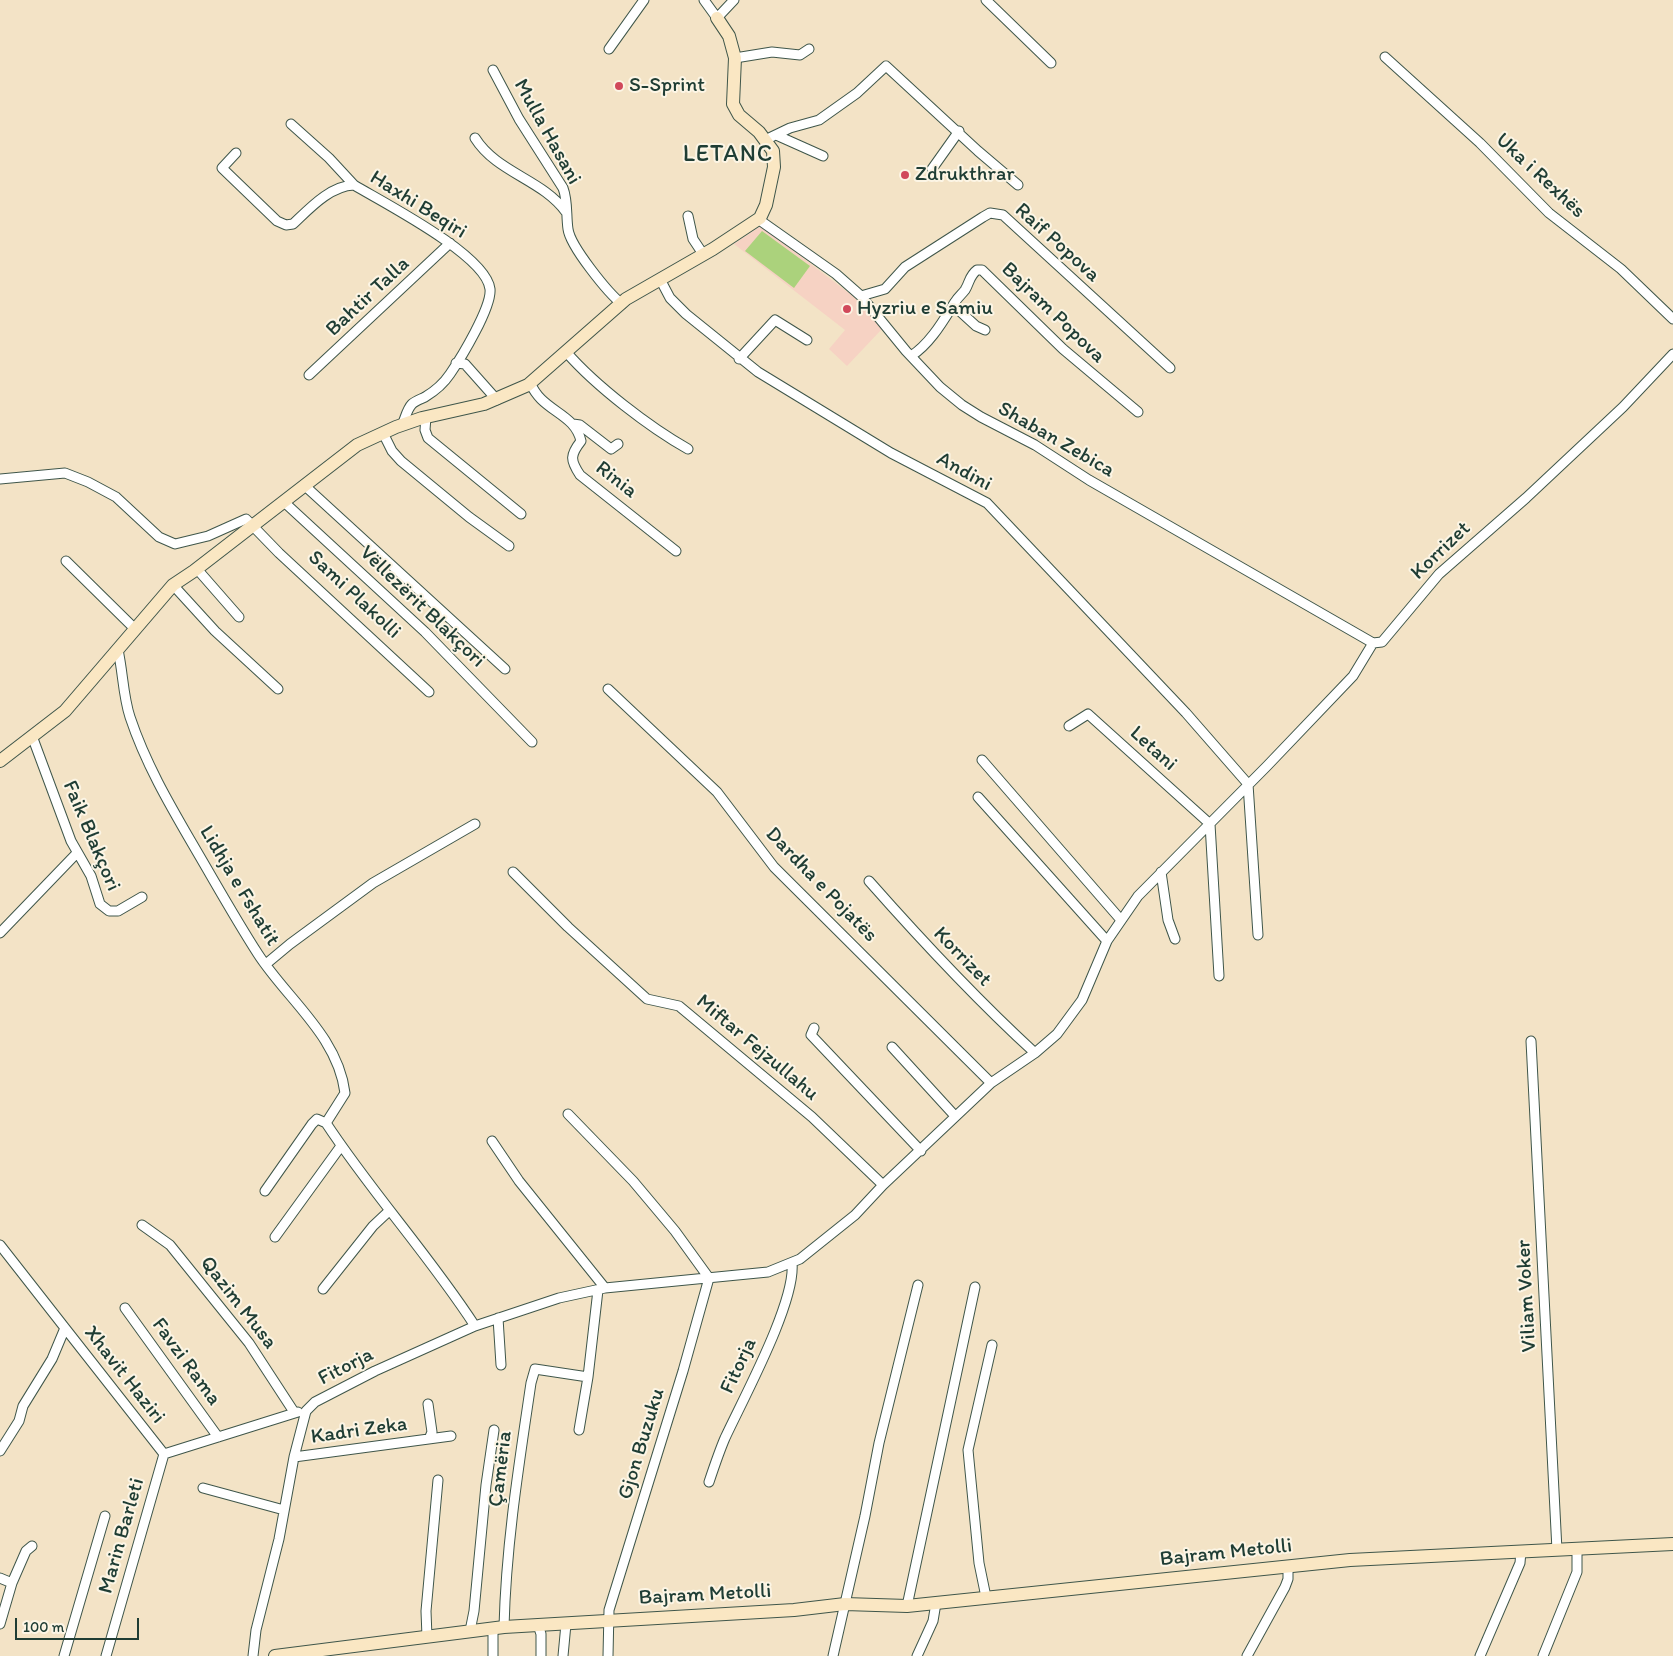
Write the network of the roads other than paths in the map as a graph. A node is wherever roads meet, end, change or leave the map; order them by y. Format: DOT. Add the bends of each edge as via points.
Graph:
graph roads {
  1 [pos="644,0"];
  2 [pos="734,0"];
  3 [pos="986,0"];
  4 [pos="706,3"];
  5 [pos="717,18"];
  6 [pos="609,49"];
  7 [pos="809,49"];
  8 [pos="1385,56"];
  9 [pos="735,58"];
  10 [pos="1051,63"];
  11 [pos="494,70"];
  12 [pos="291,124"];
  13 [pos="959,131"];
  14 [pos="474,138"];
  15 [pos="770,138"];
  16 [pos="236,153"];
  17 [pos="823,156"];
  18 [pos="932,168"];
  19 [pos="354,185"];
  20 [pos="1018,185"];
  21 [pos="566,212"];
  22 [pos="688,216"];
  23 [pos="758,219"];
  24 [pos="450,243"];
  25 [pos="703,254"];
  26 [pos="660,279"];
  27 [pos="861,296"];
  28 [pos="622,304"];
  29 [pos="953,305"];
  30 [pos="1673,319"];
  31 [pos="985,330"];
  32 [pos="807,340"];
  33 [pos="567,353"];
  34 [pos="1673,354"];
  35 [pos="911,356"];
  36 [pos="740,359"];
  37 [pos="456,363"];
  38 [pos="1170,368"];
  39 [pos="309,375"];
  40 [pos="530,383"];
  41 [pos="497,400"];
  42 [pos="1138,412"];
  43 [pos="426,417"];
  44 [pos="573,424"];
  45 [pos="402,425"];
  46 [pos="383,433"];
  47 [pos="618,444"];
  48 [pos="688,449"];
  49 [pos="0,479"];
  50 [pos="304,486"];
  51 [pos="284,502"];
  52 [pos="521,514"];
  53 [pos="253,526"];
  54 [pos="509,546"];
  55 [pos="676,551"];
  56 [pos="66,561"];
  57 [pos="197,569"];
  58 [pos="173,585"];
  59 [pos="239,617"];
  60 [pos="134,628"];
  61 [pos="1373,643"];
  62 [pos="118,650"];
  63 [pos="504,669"];
  64 [pos="278,689"];
  65 [pos="608,689"];
  66 [pos="429,692"];
  67 [pos="1069,726"];
  68 [pos="32,736"];
  69 [pos="532,742"];
  70 [pos="982,760"];
  71 [pos="0,761"];
  72 [pos="1248,784"];
  73 [pos="978,797"];
  74 [pos="475,824"];
  75 [pos="1210,824"];
  76 [pos="76,854"];
  77 [pos="513,872"];
  78 [pos="1161,872"];
  79 [pos="869,881"];
  80 [pos="142,897"];
  81 [pos="1120,920"];
  82 [pos="0,933"];
  83 [pos="1258,935"];
  84 [pos="1175,939"];
  85 [pos="1107,941"];
  86 [pos="266,964"];
  87 [pos="1219,976"];
  88 [pos="814,1028"];
  89 [pos="1531,1041"];
  90 [pos="892,1048"];
  91 [pos="1035,1053"];
  92 [pos="991,1083"];
  93 [pos="568,1114"];
  94 [pos="955,1116"];
  95 [pos="326,1123"];
  96 [pos="492,1141"];
  97 [pos="341,1146"];
  98 [pos="921,1150"];
  99 [pos="883,1185"];
  100 [pos="265,1191"];
  101 [pos="389,1211"];
  102 [pos="142,1225"];
  103 [pos="275,1237"];
  104 [pos="0,1245"];
  105 [pos="792,1263"];
  106 [pos="709,1278"];
  107 [pos="918,1285"];
  108 [pos="975,1287"];
  109 [pos="323,1289"];
  110 [pos="602,1289"];
  111 [pos="126,1308"];
  112 [pos="498,1318"];
  113 [pos="475,1326"];
  114 [pos="66,1328"];
  115 [pos="992,1345"];
  116 [pos="501,1365"];
  117 [pos="588,1377"];
  118 [pos="428,1404"];
  119 [pos="306,1411"];
  120 [pos="294,1412"];
  121 [pos="494,1430"];
  122 [pos="579,1430"];
  123 [pos="451,1436"];
  124 [pos="218,1437"];
  125 [pos="429,1439"];
  126 [pos="0,1451"];
  127 [pos="164,1454"];
  128 [pos="294,1457"];
  129 [pos="438,1480"];
  130 [pos="709,1482"];
  131 [pos="203,1488"];
  132 [pos="284,1510"];
  133 [pos="105,1516"];
  134 [pos="1673,1544"];
  135 [pos="32,1546"];
  136 [pos="1577,1548"];
  137 [pos="1557,1550"];
  138 [pos="1521,1551"];
  139 [pos="1288,1566"];
  140 [pos="0,1578"];
  141 [pos="12,1583"];
  142 [pos="986,1597"];
  143 [pos="936,1603"];
  144 [pos="845,1604"];
  145 [pos="907,1606"];
  146 [pos="609,1620"];
  147 [pos="0,1624"];
  148 [pos="566,1624"];
  149 [pos="538,1625"];
  150 [pos="498,1628"];
  151 [pos="470,1631"];
  152 [pos="427,1637"];
  153 [pos="64,1656"];
  154 [pos="106,1656"];
  155 [pos="253,1656"];
  156 [pos="281,1656"];
  157 [pos="493,1656"];
  158 [pos="541,1656"];
  159 [pos="563,1656"];
  160 [pos="608,1656"];
  161 [pos="834,1656"];
  162 [pos="917,1656"];
  163 [pos="1247,1656"];
  164 [pos="1480,1656"];
  165 [pos="1543,1656"];
  1 -- 6 [label="street"];
  2 -- 5 [label="street"];
  3 -- 10 [label="street"];
  4 -- 5 [label="street"];
  5 -- 9 [label="main road" via="728,36"];
  7 -- 9 [label="street" via="800,55 772,52"];
  8 -- 30 [label="street, Uka i Rexhës" via="1480,143 1549,213 1621,269"];
  9 -- 15 [label="main road" via="733,104 739,115"];
  11 -- 21 [label="street, Mulla Hasani" via="519,119 563,188"];
  12 -- 19 [label="street"];
  13 -- 15 [label="street" via="886,66 856,94 819,120"];
  13 -- 18 [label="street"];
  13 -- 20 [label="street"];
  14 -- 21 [label="street, Mulla Hasani" via="488,156 550,195"];
  15 -- 17 [label="street"];
  15 -- 23 [label="main road" via="774,168 766,205"];
  16 -- 19 [label="street, Haxhi Beqiri" via="222,168 277,221 286,225 293,224 333,190"];
  19 -- 24 [label="street, Haxhi Beqiri"];
  21 -- 28 [label="street, Mulla Hasani" via="570,237 607,290"];
  22 -- 25 [label="street" via="693,240"];
  23 -- 25 [label="main road"];
  23 -- 27 [label="street, Shaban Zebica" via="836,274"];
  24 -- 37 [label="street, Haxhi Beqiri" via="476,264 490,287 487,305"];
  24 -- 39 [label="street, Bahtir Talla"];
  25 -- 26 [label="main road"];
  26 -- 28 [label="main road"];
  26 -- 36 [label="street, Andini" via="670,298 686,314"];
  27 -- 35 [label="street, Shaban Zebica"];
  27 -- 38 [label="street, Raif Popova" via="885,289 905,267 983,216 996,213 1026,234"];
  28 -- 33 [label="main road"];
  29 -- 31 [label="street"];
  29 -- 35 [label="street, Bajram Popova" via="921,350"];
  29 -- 42 [label="street, Bajram Popova" via="966,289 972,274 982,270 1062,350"];
  32 -- 36 [label="street" via="775,320"];
  33 -- 40 [label="main road"];
  33 -- 48 [label="street" via="582,370 641,417"];
  34 -- 61 [label="street, Korrizet" via="1624,407 1439,574 1382,642"];
  35 -- 61 [label="street, Shaban Zebica" via="940,386 981,417 1035,445 1089,480"];
  36 -- 72 [label="street, Andini" via="839,423 987,504 1186,713"];
  37 -- 41 [label="street" via="464,364"];
  37 -- 45 [label="street, Haxhi Beqiri" via="442,384 412,404"];
  40 -- 41 [label="main road"];
  40 -- 44 [label="street, Rinia" via="540,398"];
  41 -- 43 [label="main road"];
  43 -- 45 [label="main road"];
  43 -- 52 [label="street" via="428,438"];
  44 -- 47 [label="street, Rinia" via="580,425 612,449"];
  44 -- 55 [label="street, Rinia" via="581,441 571,454 571,462 580,475"];
  45 -- 46 [label="main road"];
  46 -- 50 [label="main road" via="357,445"];
  46 -- 54 [label="street" via="392,451 402,461"];
  49 -- 53 [label="street" via="65,473 116,497 159,537 175,544 200,539 246,519"];
  50 -- 51 [label="main road"];
  50 -- 63 [label="street"];
  51 -- 53 [label="main road"];
  51 -- 69 [label="street, Vëllezërit Blakçori" via="431,637"];
  53 -- 57 [label="main road"];
  53 -- 66 [label="street, Sami Plakolli"];
  56 -- 60 [label="street"];
  57 -- 58 [label="main road"];
  57 -- 59 [label="street"];
  58 -- 60 [label="main road"];
  58 -- 64 [label="street" via="187,603"];
  60 -- 62 [label="main road"];
  61 -- 72 [label="street, Korrizet" via="1353,676"];
  62 -- 68 [label="main road" via="64,711"];
  62 -- 86 [label="street, Lidhja e Fshatit" via="130,715 143,752 166,800"];
  65 -- 92 [label="street, Dardha e Pojatës" via="717,792 774,867"];
  67 -- 75 [label="street, Letani" via="1088,714"];
  68 -- 71 [label="main road"];
  68 -- 76 [label="street, Faik Blakçori"];
  70 -- 81 [label="street"];
  72 -- 75 [label="street, Korrizet"];
  72 -- 83 [label="street"];
  73 -- 85 [label="street"];
  74 -- 86 [label="street" via="373,883"];
  75 -- 78 [label="street, Korrizet"];
  75 -- 87 [label="street"];
  76 -- 80 [label="street, Faik Blakçori" via="91,876 100,904 106,909 118,911"];
  76 -- 82 [label="street"];
  77 -- 99 [label="street, Miftar Fejzullahu" via="647,999 679,1006 812,1117"];
  78 -- 81 [label="street, Korrizet"];
  78 -- 84 [label="street" via="1168,920"];
  79 -- 91 [label="street, Korrizet" via="951,971"];
  81 -- 85 [label="street, Korrizet"];
  85 -- 91 [label="street, Korrizet" via="1082,1000 1057,1034"];
  86 -- 95 [label="street, Lidhja e Fshatit" via="315,1023 338,1066 345,1093"];
  88 -- 98 [label="street" via="811,1035"];
  89 -- 137 [label="street, Viliam Voker"];
  90 -- 94 [label="street"];
  91 -- 92 [label="street, Korrizet"];
  92 -- 94 [label="street, Fitorja"];
  93 -- 106 [label="street" via="633,1181"];
  94 -- 98 [label="street, Fitorja"];
  95 -- 97 [label="street"];
  95 -- 100 [label="street" via="317,1119 312,1124"];
  96 -- 110 [label="street"];
  97 -- 101 [label="street"];
  97 -- 103 [label="street"];
  98 -- 99 [label="street, Fitorja"];
  99 -- 105 [label="street, Fitorja" via="829,1238"];
  101 -- 109 [label="street" via="373,1226"];
  101 -- 113 [label="street" via="448,1284"];
  102 -- 120 [label="street, Qazim Musa" via="170,1245 249,1343"];
  104 -- 114 [label="street"];
  105 -- 106 [label="street, Fitorja" via="768,1272"];
  105 -- 130 [label="street, Fitorja" via="793,1273 778,1320 724,1440"];
  106 -- 110 [label="street, Fitorja"];
  106 -- 146 [label="street, Gjon Buzuku" via="609,1610"];
  107 -- 144 [label="street" via="879,1443"];
  108 -- 145 [label="street"];
  110 -- 112 [label="street, Fitorja" via="559,1298"];
  110 -- 117 [label="street"];
  111 -- 124 [label="street, Favzi Rama"];
  112 -- 113 [label="street, Fitorja"];
  112 -- 116 [label="street"];
  113 -- 119 [label="street, Fitorja" via="375,1371 315,1402"];
  114 -- 126 [label="street, Xhavit Haziri" via="23,1406 19,1421"];
  114 -- 127 [label="street, Xhavit Haziri"];
  115 -- 142 [label="street" via="968,1450 979,1563"];
  117 -- 122 [label="street"];
  117 -- 150 [label="street, Çamëria" via="535,1369 533,1373"];
  118 -- 125 [label="street, Kadri Zeka" via="432,1432"];
  119 -- 120 [label="street"];
  119 -- 128 [label="street, Fitorja"];
  120 -- 124 [label="street"];
  121 -- 151 [label="street"];
  123 -- 125 [label="street, Kadri Zeka"];
  124 -- 127 [label="street"];
  125 -- 128 [label="street, Kadri Zeka"];
  127 -- 154 [label="street, Marin Barleti"];
  128 -- 132 [label="street, Fitorja"];
  129 -- 152 [label="street" via="426,1611"];
  131 -- 132 [label="street"];
  132 -- 155 [label="street, Fitorja"];
  133 -- 153 [label="street"];
  134 -- 136 [label="main road, Bajram Metolli"];
  135 -- 141 [label="street" via="26,1551"];
  136 -- 137 [label="main road, Bajram Metolli"];
  136 -- 165 [label="street" via="1577,1572"];
  137 -- 138 [label="main road, Bajram Metolli"];
  138 -- 139 [label="main road, Bajram Metolli"];
  138 -- 164 [label="street" via="1520,1563"];
  139 -- 142 [label="main road, Bajram Metolli"];
  139 -- 163 [label="street" via="1285,1587"];
  140 -- 141 [label="street"];
  141 -- 147 [label="street"];
  142 -- 143 [label="main road, Bajram Metolli"];
  143 -- 145 [label="main road, Bajram Metolli"];
  143 -- 162 [label="street" via="933,1622"];
  144 -- 145 [label="main road, Bajram Metolli"];
  144 -- 146 [label="main road, Bajram Metolli" via="794,1610"];
  144 -- 161 [label="street"];
  146 -- 148 [label="main road, Bajram Metolli"];
  146 -- 160 [label="street, Gjon Buzuku"];
  148 -- 149 [label="main road, Bajram Metolli"];
  148 -- 159 [label="street"];
  149 -- 150 [label="main road, Bajram Metolli"];
  149 -- 158 [label="street"];
  150 -- 151 [label="main road, Bajram Metolli"];
  150 -- 157 [label="street"];
  151 -- 152 [label="main road, Bajram Metolli"];
  152 -- 156 [label="main road, Bajram Metolli"];
}
